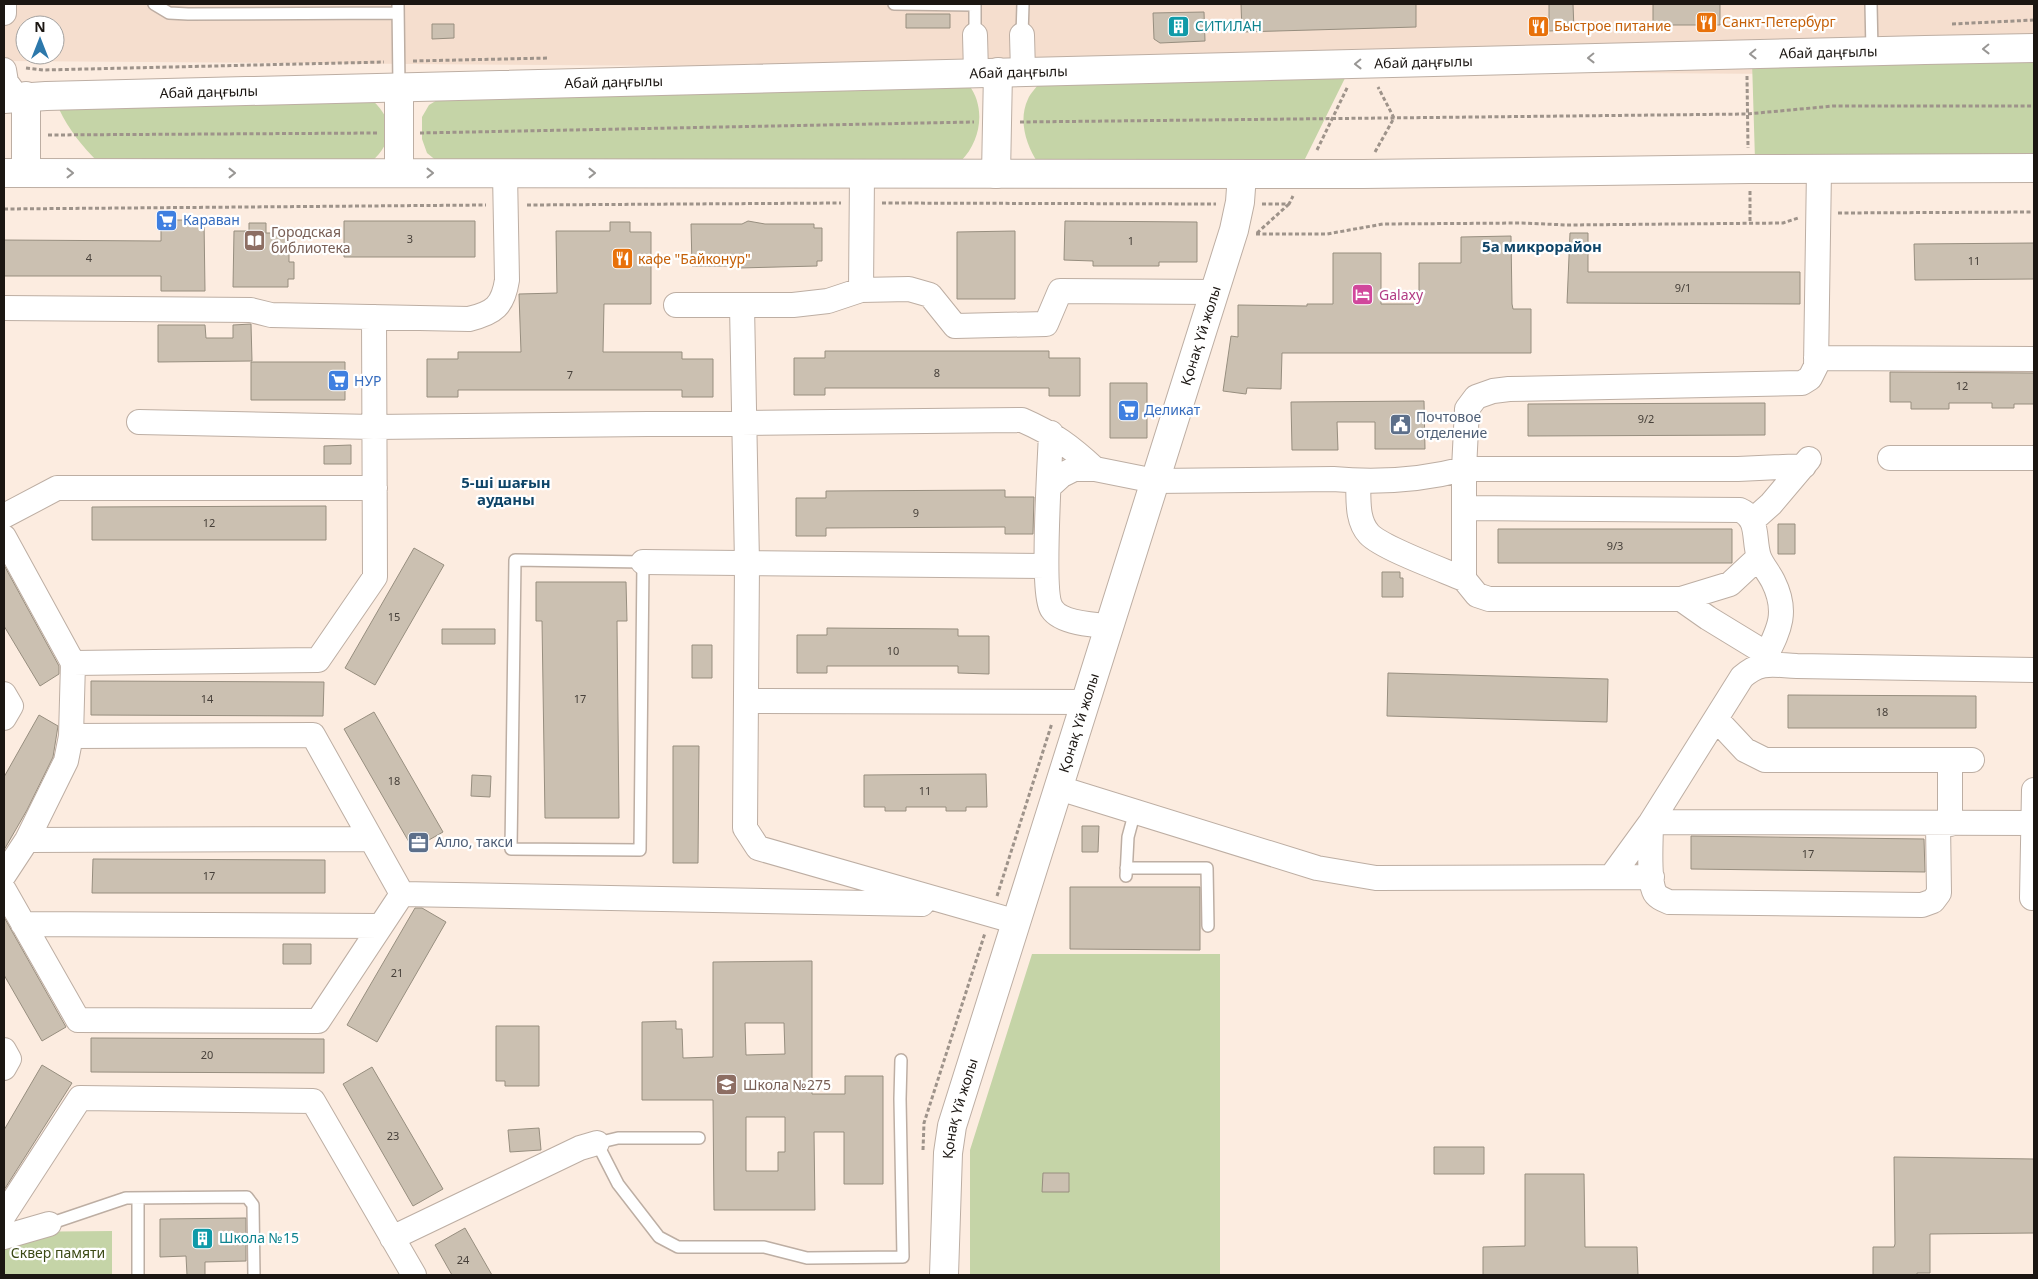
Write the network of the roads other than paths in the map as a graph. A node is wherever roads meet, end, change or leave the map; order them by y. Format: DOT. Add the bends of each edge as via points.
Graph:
graph roads {
  1 [pos="4,4"];
  2 [pos="154,4"];
  3 [pos="894,4"];
  4 [pos="1023,4"];
  5 [pos="1871,4"];
  6 [pos="975,5"];
  7 [pos="398,8"];
  8 [pos="4,13"];
  9 [pos="975,35"];
  10 [pos="1022,35"];
  11 [pos="2034,48"];
  12 [pos="1872,51"];
  13 [pos="13,69"];
  14 [pos="999,72"];
  15 [pos="399,74"];
  16 [pos="11,98"];
  17 [pos="2034,168"];
  18 [pos="1819,169"];
  19 [pos="15,173"];
  20 [pos="399,173"];
  21 [pos="505,173"];
  22 [pos="862,174"];
  23 [pos="996,174"];
  24 [pos="1242,174"];
  25 [pos="861,290"];
  26 [pos="1215,292"];
  27 [pos="676,305"];
  28 [pos="742,306"];
  29 [pos="4,308"];
  30 [pos="374,317"];
  31 [pos="1816,358"];
  32 [pos="2034,359"];
  33 [pos="139,422"];
  34 [pos="745,423"];
  35 [pos="374,427"];
  36 [pos="1051,433"];
  37 [pos="1890,458"];
  38 [pos="2034,458"];
  39 [pos="1095,469"];
  40 [pos="1464,469"];
  41 [pos="1155,481"];
  42 [pos="1358,481"];
  43 [pos="1050,486"];
  44 [pos="374,488"];
  45 [pos="1464,508"];
  46 [pos="4,516"];
  47 [pos="1753,520"];
  48 [pos="4,537"];
  49 [pos="1759,557"];
  50 [pos="643,562"];
  51 [pos="747,563"];
  52 [pos="1046,566"];
  53 [pos="1464,579"];
  54 [pos="1681,599"];
  55 [pos="1109,626"];
  56 [pos="1765,659"];
  57 [pos="73,663"];
  58 [pos="2034,670"];
  59 [pos="4,694"];
  60 [pos="746,701"];
  61 [pos="1086,702"];
  62 [pos="4,718"];
  63 [pos="1716,719"];
  64 [pos="71,736"];
  65 [pos="1059,788"];
  66 [pos="2034,790"];
  67 [pos="1135,811"];
  68 [pos="1651,822"];
  69 [pos="2034,823"];
  70 [pos="1944,824"];
  71 [pos="371,839"];
  72 [pos="27,840"];
  73 [pos="4,875"];
  74 [pos="1611,877"];
  75 [pos="1652,877"];
  76 [pos="4,890"];
  77 [pos="402,894"];
  78 [pos="2032,898"];
  79 [pos="947,903"];
  80 [pos="1016,922"];
  81 [pos="23,924"];
  82 [pos="380,926"];
  83 [pos="1208,926"];
  84 [pos="4,1050"];
  85 [pos="902,1060"];
  86 [pos="4,1068"];
  87 [pos="699,1138"];
  88 [pos="597,1143"];
  89 [pos="138,1198"];
  90 [pos="4,1215"];
  91 [pos="49,1224"];
  92 [pos="4,1237"];
  93 [pos="392,1238"];
  94 [pos="138,1275"];
  95 [pos="254,1275"];
  96 [pos="414,1275"];
  97 [pos="944,1275"];
  1 -- 8 [label="street"];
  2 -- 7 [label="lane" via="169,13 188,14"];
  3 -- 6 [label="lane"];
  4 -- 10 [label="lane"];
  5 -- 12 [label="lane"];
  6 -- 9 [label="lane"];
  7 -- 15 [label="lane"];
  9 -- 14 [label="street"];
  10 -- 14 [label="street"];
  11 -- 12 [label="main road, Абай даңғылы, one-way"];
  12 -- 14 [label="main road, Абай даңғылы, one-way"];
  13 -- 16 [label="street" via="6,82"];
  14 -- 15 [label="main road, Абай даңғылы"];
  14 -- 23 [label="main road"];
  15 -- 16 [label="main road, Абай даңғылы"];
  15 -- 20 [label="main road"];
  16 -- 19 [label="main road" via="26,135"];
  17 -- 18 [label="main road"];
  18 -- 24 [label="main road"];
  18 -- 31 [label="street"];
  19 -- 20 [label="main road, one-way"];
  20 -- 21 [label="main road, one-way"];
  21 -- 22 [label="main road, one-way"];
  21 -- 30 [label="street" via="508,280 498,305 487,315 469,319"];
  22 -- 23 [label="main road"];
  22 -- 25 [label="street"];
  23 -- 24 [label="main road"];
  24 -- 26 [label="main road, Қонақ Үй жолы" via="1234,230"];
  25 -- 26 [label="street" via="909,289 930,296 956,326 1046,324 1060,291"];
  25 -- 28 [label="street" via="828,301"];
  26 -- 41 [label="main road, Қонақ Үй жолы"];
  27 -- 28 [label="street"];
  28 -- 34 [label="street"];
  29 -- 30 [label="street" via="251,310 271,315"];
  30 -- 35 [label="street"];
  31 -- 32 [label="street"];
  31 -- 40 [label="street" via="1810,378 1802,383 1493,390 1476,397 1467,409"];
  33 -- 35 [label="street"];
  34 -- 35 [label="street"];
  34 -- 36 [label="street" via="1022,420"];
  34 -- 51 [label="street"];
  35 -- 44 [label="street"];
  36 -- 39 [label="street"];
  36 -- 43 [label="street"];
  37 -- 38 [label="street"];
  39 -- 41 [label="street"];
  39 -- 43 [label="street" via="1074,468"];
  40 -- 42 [label="street" via="1433,477"];
  40 -- 45 [label="street"];
  40 -- 47 [label="street" via="1738,469 1808,460"];
  41 -- 42 [label="street"];
  41 -- 55 [label="main road, Қонақ Үй жолы"];
  42 -- 53 [label="street" via="1359,513 1369,534"];
  43 -- 52 [label="street"];
  44 -- 46 [label="street" via="56,488"];
  44 -- 57 [label="street" via="375,577 318,660"];
  45 -- 47 [label="street" via="1740,510"];
  45 -- 53 [label="street"];
  47 -- 49 [label="street"];
  48 -- 57 [label="street"];
  49 -- 54 [label="street" via="1730,584"];
  49 -- 56 [label="street" via="1781,601 1780,626"];
  50 -- 50 [label="lane" via="640,850 511,849 515,560"];
  50 -- 51 [label="street"];
  51 -- 52 [label="street"];
  51 -- 60 [label="street"];
  52 -- 55 [label="street" via="1049,604 1056,614 1084,624"];
  53 -- 54 [label="street" via="1478,595 1490,599"];
  54 -- 56 [label="street"];
  55 -- 61 [label="main road, Қонақ Үй жолы"];
  56 -- 58 [label="street" via="1796,666"];
  56 -- 63 [label="street" via="1742,677"];
  57 -- 64 [label="street"];
  59 -- 62 [label="street" via="11,706"];
  60 -- 61 [label="street"];
  60 -- 79 [label="street" via="745,828 758,848"];
  61 -- 65 [label="main road, Қонақ Үй жолы"];
  63 -- 68 [label="street"];
  63 -- 70 [label="street" via="1744,750 1765,760 1961,760"];
  64 -- 71 [label="street" via="314,735"];
  64 -- 72 [label="street" via="66,762"];
  65 -- 67 [label="street"];
  65 -- 80 [label="main road, Қонақ Үй жолы"];
  66 -- 69 [label="street"];
  67 -- 74 [label="street" via="1317,868 1376,878"];
  67 -- 83 [label="lane" via="1128,837 1126,872 1207,868"];
  68 -- 70 [label="street"];
  68 -- 74 [label="street"];
  68 -- 75 [label="street"];
  69 -- 70 [label="street"];
  69 -- 78 [label="street"];
  70 -- 75 [label="street" via="1939,893 1933,901 1922,905 1670,902 1654,892"];
  71 -- 72 [label="street"];
  71 -- 77 [label="street"];
  72 -- 73 [label="street"];
  74 -- 75 [label="street"];
  76 -- 81 [label="street"];
  77 -- 79 [label="street"];
  77 -- 82 [label="street"];
  79 -- 80 [label="street"];
  80 -- 97 [label="main road, Қонақ Үй жолы" via="952,1126 948,1153"];
  81 -- 82 [label="street"];
  81 -- 82 [label="street" via="78,1020 318,1021"];
  84 -- 86 [label="street" via="9,1059"];
  85 -- 88 [label="lane" via="903,1256 807,1258 764,1246 678,1246 659,1237 618,1184"];
  87 -- 88 [label="lane" via="618,1138"];
  88 -- 93 [label="street" via="580,1148"];
  89 -- 91 [label="lane" via="126,1198"];
  89 -- 94 [label="lane"];
  89 -- 95 [label="lane" via="247,1197 253,1205"];
  90 -- 93 [label="street" via="80,1098 314,1101"];
  91 -- 92 [label="street"];
  93 -- 96 [label="street"];
}
